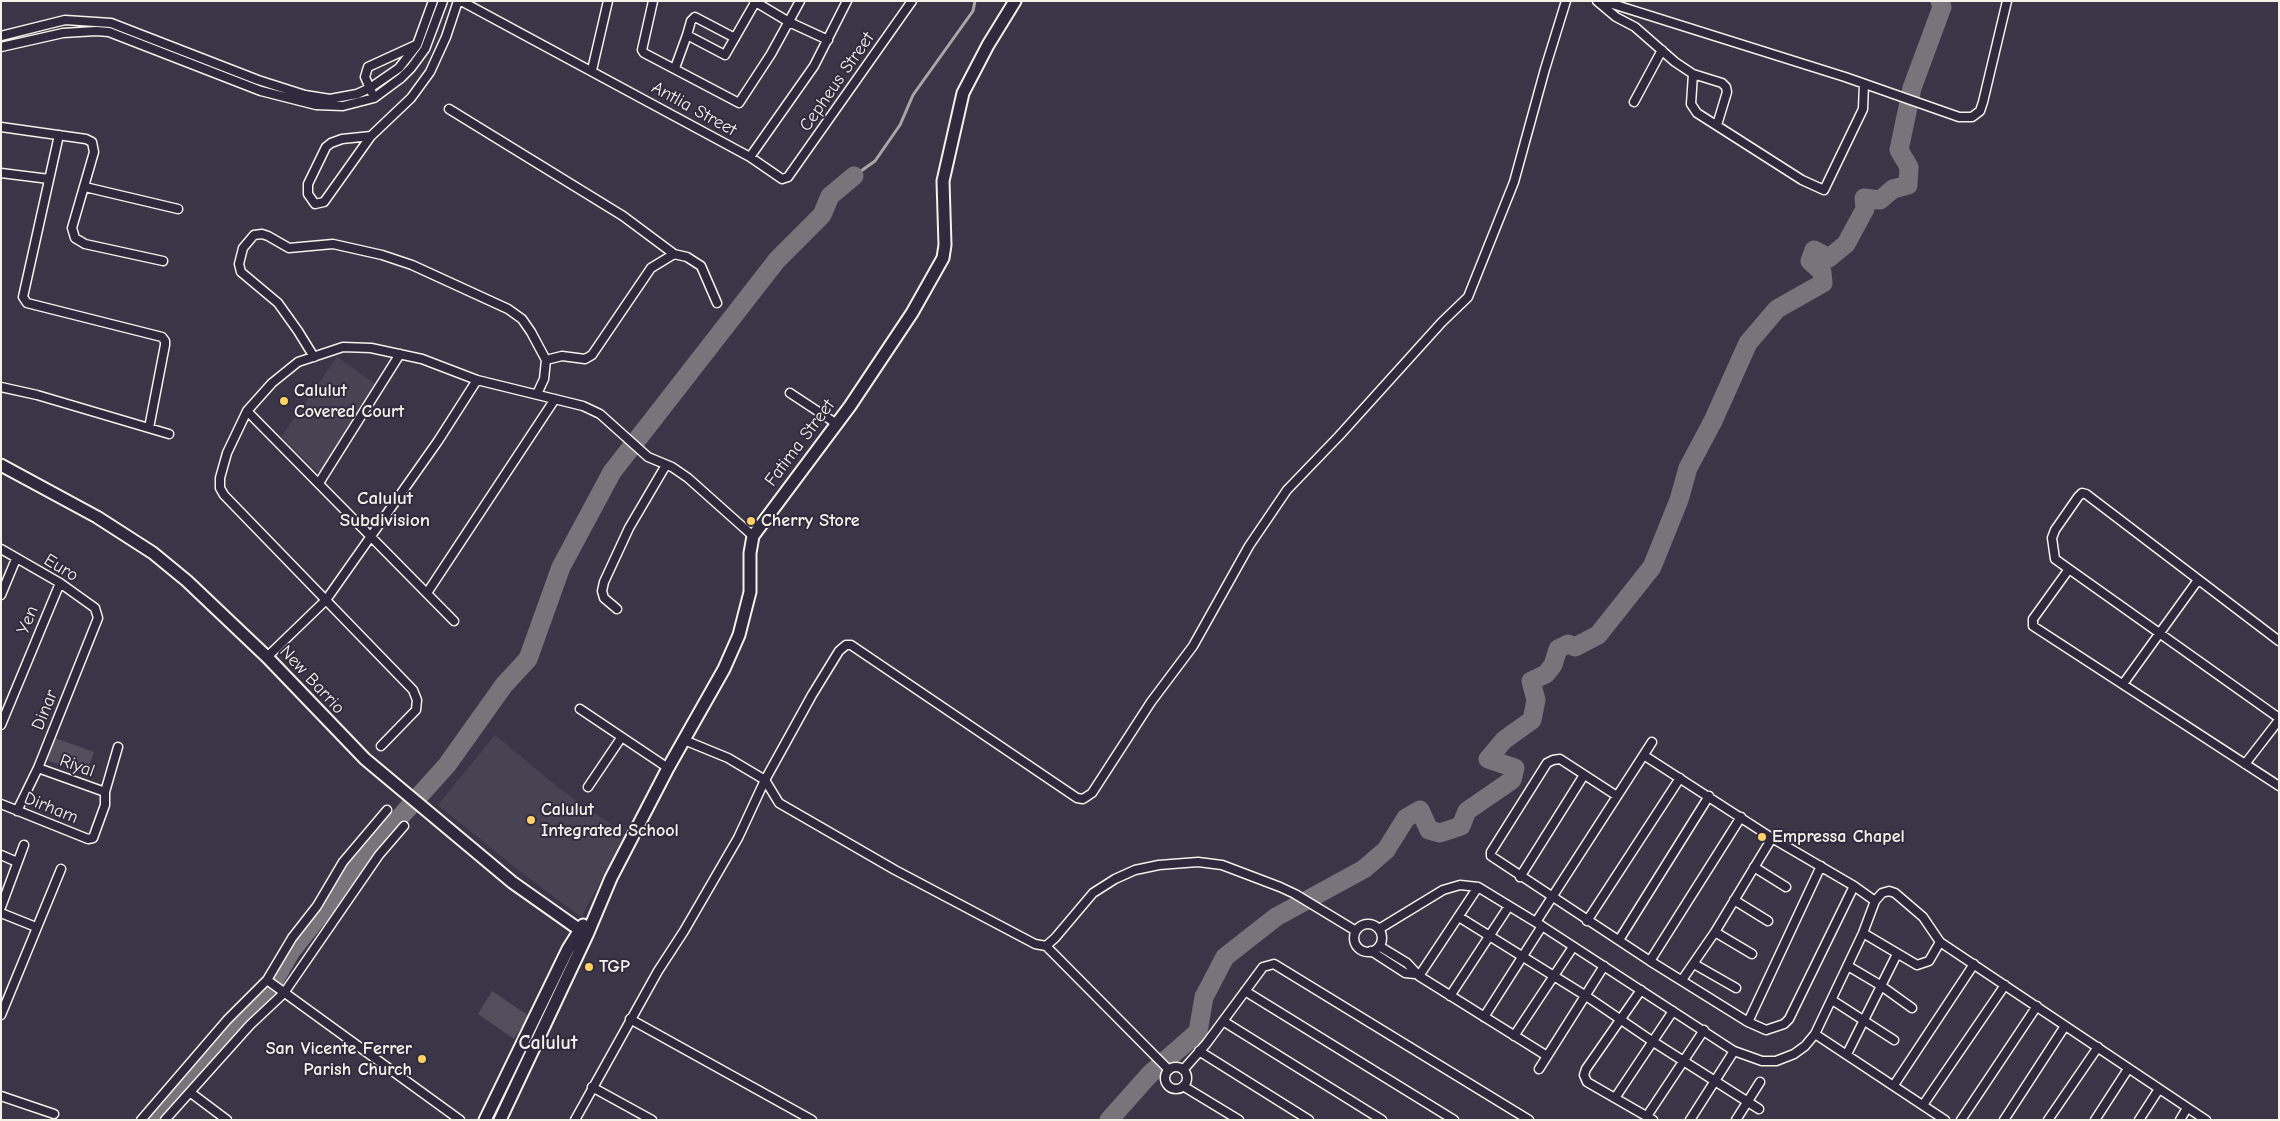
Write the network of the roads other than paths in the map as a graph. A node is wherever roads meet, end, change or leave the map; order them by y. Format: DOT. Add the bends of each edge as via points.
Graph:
graph roads {
  1 [pos="434,1"];
  2 [pos="443,1"];
  3 [pos="460,1"];
  4 [pos="608,1"];
  5 [pos="653,1"];
  6 [pos="800,1"];
  7 [pos="848,1"];
  8 [pos="912,1"];
  9 [pos="1015,1"];
  10 [pos="1566,1"];
  11 [pos="1597,1"];
  12 [pos="1603,1"];
  13 [pos="2007,1"];
  14 [pos="756,2"];
  15 [pos="96,21"];
  16 [pos="789,22"];
  17 [pos="96,31"];
  18 [pos="687,35"];
  19 [pos="1,36"];
  20 [pos="735,38"];
  21 [pos="828,40"];
  22 [pos="1,47"];
  23 [pos="421,47"];
  24 [pos="1662,50"];
  25 [pos="675,68"];
  26 [pos="592,70"];
  27 [pos="1693,74"];
  28 [pos="1864,84"];
  29 [pos="370,88"];
  30 [pos="374,98"];
  31 [pos="304,99"];
  32 [pos="1634,102"];
  33 [pos="450,109"];
  34 [pos="1717,125"];
  35 [pos="1,127"];
  36 [pos="59,135"];
  37 [pos="371,136"];
  38 [pos="750,157"];
  39 [pos="1,173"];
  40 [pos="49,180"];
  41 [pos="85,187"];
  42 [pos="178,209"];
  43 [pos="674,254"];
  44 [pos="163,261"];
  45 [pos="717,303"];
  46 [pos="400,354"];
  47 [pos="314,357"];
  48 [pos="546,360"];
  49 [pos="477,380"];
  50 [pos="1,387"];
  51 [pos="790,393"];
  52 [pos="537,394"];
  53 [pos="555,399"];
  54 [pos="247,411"];
  55 [pos="837,424"];
  56 [pos="149,428"];
  57 [pos="169,434"];
  58 [pos="666,465"];
  59 [pos="2,467"];
  60 [pos="319,483"];
  61 [pos="753,536"];
  62 [pos="371,538"];
  63 [pos="1,549"];
  64 [pos="16,559"];
  65 [pos="2069,569"];
  66 [pos="2198,580"];
  67 [pos="60,583"];
  68 [pos="427,592"];
  69 [pos="1,595"];
  70 [pos="326,600"];
  71 [pos="618,609"];
  72 [pos="98,618"];
  73 [pos="454,621"];
  74 [pos="2161,633"];
  75 [pos="2279,641"];
  76 [pos="267,657"];
  77 [pos="2123,684"];
  78 [pos="580,709"];
  79 [pos="2279,719"];
  80 [pos="1,725"];
  81 [pos="621,738"];
  82 [pos="684,740"];
  83 [pos="1652,742"];
  84 [pos="381,746"];
  85 [pos="118,747"];
  86 [pos="1645,756"];
  87 [pos="2245,764"];
  88 [pos="38,768"];
  89 [pos="668,768"];
  90 [pos="1584,775"];
  91 [pos="1680,778"];
  92 [pos="765,780"];
  93 [pos="2279,786"];
  94 [pos="588,787"];
  95 [pos="105,792"];
  96 [pos="1617,796"];
  97 [pos="1709,796"];
  98 [pos="1,804"];
  99 [pos="387,810"];
  100 [pos="17,811"];
  101 [pos="1741,817"];
  102 [pos="404,826"];
  103 [pos="1772,838"];
  104 [pos="24,845"];
  105 [pos="1,855"];
  106 [pos="17,862"];
  107 [pos="1821,866"];
  108 [pos="1754,867"];
  109 [pos="61,869"];
  110 [pos="1520,877"];
  111 [pos="1854,886"];
  112 [pos="1786,887"];
  113 [pos="1478,888"];
  114 [pos="1552,896"];
  115 [pos="1734,900"];
  116 [pos="1875,901"];
  117 [pos="1509,906"];
  118 [pos="1,907"];
  119 [pos="1,913"];
  120 [pos="1458,917"];
  121 [pos="1588,921"];
  122 [pos="1768,921"];
  123 [pos="1539,924"];
  124 [pos="36,927"];
  125 [pos="1379,929"];
  126 [pos="1356,931"];
  127 [pos="583,932"];
  128 [pos="1715,932"];
  129 [pos="1863,933"];
  130 [pos="1489,936"];
  131 [pos="1619,940"];
  132 [pos="1940,942"];
  133 [pos="1046,946"];
  134 [pos="1379,946"];
  135 [pos="1572,947"];
  136 [pos="1372,951"];
  137 [pos="1752,954"];
  138 [pos="1897,954"];
  139 [pos="1522,958"];
  140 [pos="1650,961"];
  141 [pos="1694,964"];
  142 [pos="1974,964"];
  143 [pos="1604,966"];
  144 [pos="1848,966"];
  145 [pos="1417,975"];
  146 [pos="1554,976"];
  147 [pos="1682,980"];
  148 [pos="268,981"];
  149 [pos="1880,985"];
  150 [pos="2006,985"];
  151 [pos="1736,988"];
  152 [pos="1641,990"];
  153 [pos="1245,991"];
  154 [pos="282,992"];
  155 [pos="1450,996"];
  156 [pos="1586,996"];
  157 [pos="1832,1000"];
  158 [pos="2037,1006"];
  159 [pos="1912,1008"];
  160 [pos="1673,1011"];
  161 [pos="1,1015"];
  162 [pos="1484,1017"];
  163 [pos="630,1018"];
  164 [pos="1863,1019"];
  165 [pos="1620,1020"];
  166 [pos="1223,1021"];
  167 [pos="1748,1022"];
  168 [pos="2065,1026"];
  169 [pos="1704,1030"];
  170 [pos="1815,1034"];
  171 [pos="1514,1036"];
  172 [pos="1894,1040"];
  173 [pos="1652,1041"];
  174 [pos="2098,1047"];
  175 [pos="1199,1051"];
  176 [pos="1734,1051"];
  177 [pos="1847,1054"];
  178 [pos="1547,1056"];
  179 [pos="1684,1060"];
  180 [pos="1167,1068"];
  181 [pos="1539,1069"];
  182 [pos="1183,1070"];
  183 [pos="2128,1070"];
  184 [pos="1715,1080"];
  185 [pos="1760,1082"];
  186 [pos="1894,1085"];
  187 [pos="1183,1086"];
  188 [pos="592,1087"];
  189 [pos="2159,1089"];
  190 [pos="191,1093"];
  191 [pos="1,1096"];
  192 [pos="1615,1098"];
  193 [pos="1747,1101"];
  194 [pos="1923,1105"];
  195 [pos="2187,1108"];
  196 [pos="1759,1109"];
  197 [pos="54,1114"];
  198 [pos="1225,1116"];
  199 [pos="1517,1117"];
  200 [pos="1650,1118"];
  201 [pos="141,1120"];
  202 [pos="165,1120"];
  203 [pos="226,1120"];
  204 [pos="460,1120"];
  205 [pos="485,1120"];
  206 [pos="500,1120"];
  207 [pos="575,1120"];
  208 [pos="652,1120"];
  209 [pos="812,1120"];
  210 [pos="1239,1120"];
  211 [pos="1309,1120"];
  212 [pos="1382,1120"];
  213 [pos="1454,1120"];
  214 [pos="1529,1120"];
  215 [pos="1690,1120"];
  216 [pos="1736,1120"];
  217 [pos="1945,1120"];
  218 [pos="1961,1120"];
  219 [pos="2004,1120"];
  220 [pos="2048,1120"];
  221 [pos="2095,1120"];
  222 [pos="2139,1120"];
  223 [pos="2180,1120"];
  224 [pos="2206,1120"];
  1 -- 23 [label="street"];
  2 -- 23 [label="street"];
  3 -- 26 [label="street, Antlia Street"];
  3 -- 37 [label="street" via="430,72 410,98"];
  4 -- 26 [label="street"];
  5 -- 25 [label="street" via="642,50"];
  6 -- 16 [label="street"];
  7 -- 21 [label="street, Antlia Street"];
  8 -- 38 [label="street, Cepheus Street" via="785,179"];
  9 -- 55 [label="main road, Fatima Street" via="963,93 943,181 943,258 912,313"];
  10 -- 92 [label="street" via="1514,182 1468,297 1287,490 1249,546 1193,646 1151,702 1088,797 1077,798 851,645 839,651"];
  11 -- 24 [label="street"];
  12 -- 28 [label="street"];
  13 -- 28 [label="street" via="1980,111 1972,117 1959,117"];
  14 -- 16 [label="street"];
  14 -- 20 [label="street"];
  15 -- 17 [label="street"];
  15 -- 19 [label="street" via="65,20"];
  15 -- 31 [label="street" via="122,26"];
  16 -- 21 [label="street"];
  16 -- 25 [label="street" via="739,103"];
  17 -- 22 [label="street" via="63,33"];
  17 -- 31 [label="street" via="119,35 262,91"];
  18 -- 20 [label="street" via="723,55"];
  18 -- 20 [label="street" via="695,18"];
  18 -- 25 [label="street"];
  21 -- 38 [label="street, Antlia Street" via="814,66"];
  23 -- 29 [label="street" via="399,68"];
  23 -- 29 [label="street" via="368,67 365,74"];
  23 -- 30 [label="street" via="419,59 401,78"];
  24 -- 27 [label="street"];
  24 -- 32 [label="street"];
  26 -- 38 [label="street, Antlia Street"];
  27 -- 34 [label="street" via="1693,109"];
  27 -- 34 [label="street" via="1726,87"];
  28 -- 34 [label="street" via="1863,110 1824,190 1741,143"];
  29 -- 30 [label="street"];
  29 -- 31 [label="street" via="330,99"];
  30 -- 31 [label="street" via="332,107"];
  33 -- 43 [label="street" via="622,216"];
  35 -- 36 [label="street"];
  36 -- 40 [label="street"];
  36 -- 41 [label="street" via="86,139 94,145"];
  37 -- 37 [label="street" via="324,202 315,204 308,194 308,184 326,147 342,140"];
  39 -- 40 [label="street"];
  40 -- 56 [label="street" via="23,296 27,303 162,337 165,345"];
  41 -- 42 [label="street"];
  41 -- 44 [label="street" via="72,228 78,242"];
  43 -- 45 [label="street" via="687,257 701,266"];
  43 -- 48 [label="street" via="651,268 592,355 585,359 562,356"];
  46 -- 47 [label="street" via="343,347"];
  46 -- 49 [label="street"];
  46 -- 60 [label="street"];
  47 -- 48 [label="street" via="278,303 242,272 239,264 243,248 254,235 268,236 289,248 333,244 412,265 491,299 516,314 531,332"];
  47 -- 54 [label="street" via="298,362 272,383"];
  48 -- 52 [label="street" via="544,380"];
  49 -- 52 [label="street"];
  49 -- 62 [label="street"];
  50 -- 56 [label="street"];
  51 -- 55 [label="street"];
  52 -- 53 [label="street"];
  53 -- 58 [label="street" via="600,414 639,450"];
  53 -- 68 [label="street"];
  54 -- 60 [label="street"];
  54 -- 70 [label="street" via="227,452 220,488"];
  55 -- 61 [label="main road, Fatima Street"];
  56 -- 57 [label="street"];
  58 -- 61 [label="street" via="688,478"];
  58 -- 71 [label="street" via="604,582 604,598"];
  59 -- 76 [label="main road, New Barrio" via="97,517 153,553"];
  60 -- 62 [label="street"];
  61 -- 82 [label="main road, Fatima Street" via="750,592 739,635"];
  62 -- 68 [label="street"];
  62 -- 70 [label="street"];
  63 -- 64 [label="street, Euro"];
  64 -- 67 [label="street, Euro"];
  64 -- 69 [label="street"];
  65 -- 66 [label="street" via="2056,559 2052,538 2082,493"];
  65 -- 74 [label="street"];
  65 -- 77 [label="street" via="2034,619 2033,626"];
  66 -- 74 [label="street"];
  66 -- 75 [label="street"];
  67 -- 72 [label="street, Euro" via="95,608"];
  67 -- 80 [label="street, Yen"];
  68 -- 73 [label="street"];
  70 -- 76 [label="street"];
  70 -- 84 [label="street" via="413,690 417,700 416,710"];
  72 -- 88 [label="street, Dinar"];
  74 -- 77 [label="street"];
  74 -- 79 [label="street"];
  76 -- 127 [label="main road, New Barrio" via="365,759 512,882"];
  77 -- 87 [label="street"];
  78 -- 81 [label="street"];
  79 -- 87 [label="street"];
  81 -- 89 [label="street"];
  81 -- 94 [label="street"];
  82 -- 89 [label="main road, Fatima Street"];
  82 -- 92 [label="street" via="728,758"];
  83 -- 86 [label="street"];
  85 -- 95 [label="street"];
  86 -- 91 [label="street"];
  86 -- 96 [label="street"];
  87 -- 93 [label="street"];
  88 -- 95 [label="street, Riyal"];
  88 -- 100 [label="street, Dinar"];
  89 -- 127 [label="main road, Fatima Street"];
  90 -- 96 [label="street"];
  90 -- 110 [label="street"];
  90 -- 110 [label="street" via="1560,759 1548,764 1491,852 1494,860"];
  91 -- 97 [label="street"];
  91 -- 121 [label="street"];
  92 -- 133 [label="street" via="779,803 895,870 1035,944"];
  92 -- 163 [label="street" via="733,846"];
  95 -- 100 [label="street, Dirham" via="105,805 91,839"];
  96 -- 114 [label="street"];
  97 -- 101 [label="street"];
  97 -- 131 [label="street"];
  98 -- 100 [label="street, Dirham"];
  99 -- 148 [label="street" via="343,862 317,906 292,938"];
  101 -- 103 [label="street"];
  101 -- 140 [label="street"];
  102 -- 154 [label="street" via="379,855"];
  103 -- 107 [label="street"];
  103 -- 108 [label="street"];
  104 -- 106 [label="street"];
  105 -- 106 [label="street"];
  106 -- 118 [label="street"];
  107 -- 111 [label="street"];
  107 -- 167 [label="street"];
  108 -- 112 [label="street"];
  108 -- 115 [label="street"];
  109 -- 124 [label="street"];
  110 -- 114 [label="street"];
  111 -- 116 [label="street"];
  111 -- 167 [label="street" via="1789,1019 1766,1030"];
  113 -- 117 [label="street"];
  113 -- 120 [label="street"];
  113 -- 125 [label="street" via="1460,885 1443,890"];
  114 -- 121 [label="street"];
  114 -- 123 [label="street"];
  115 -- 122 [label="street"];
  115 -- 128 [label="street"];
  116 -- 129 [label="street"];
  116 -- 132 [label="street" via="1882,893 1895,892 1923,917"];
  117 -- 123 [label="street"];
  117 -- 130 [label="street"];
  119 -- 124 [label="street"];
  120 -- 130 [label="street"];
  120 -- 145 [label="street"];
  121 -- 131 [label="street"];
  123 -- 135 [label="street"];
  123 -- 139 [label="street"];
  124 -- 161 [label="street"];
  125 -- 126 [label="street" via="1367,924"];
  125 -- 134 [label="street" via="1382,938"];
  126 -- 133 [label="street" via="1295,894 1222,865 1198,862 1135,870 1094,893"];
  126 -- 136 [label="street" via="1354,940 1359,948"];
  127 -- 205 [label="main road"];
  127 -- 206 [label="main road"];
  128 -- 137 [label="street"];
  128 -- 141 [label="street"];
  129 -- 138 [label="street"];
  129 -- 144 [label="street"];
  130 -- 139 [label="street"];
  130 -- 155 [label="street"];
  131 -- 140 [label="street"];
  132 -- 138 [label="street" via="1930,961 1924,964 1917,965"];
  132 -- 142 [label="street"];
  133 -- 180 [label="street"];
  134 -- 136 [label="street"];
  134 -- 145 [label="street" via="1407,963"];
  135 -- 143 [label="street"];
  135 -- 146 [label="street"];
  136 -- 145 [label="street" via="1405,973"];
  138 -- 149 [label="street"];
  139 -- 146 [label="street"];
  139 -- 162 [label="street"];
  140 -- 147 [label="street"];
  141 -- 147 [label="street"];
  141 -- 151 [label="street"];
  142 -- 150 [label="street"];
  142 -- 186 [label="street"];
  143 -- 152 [label="street"];
  143 -- 156 [label="street"];
  144 -- 149 [label="street"];
  144 -- 157 [label="street"];
  145 -- 155 [label="street"];
  146 -- 156 [label="street"];
  146 -- 171 [label="street"];
  147 -- 167 [label="street"];
  148 -- 154 [label="street"];
  148 -- 201 [label="street" via="227,1020"];
  149 -- 159 [label="street"];
  149 -- 164 [label="street"];
  150 -- 158 [label="street"];
  150 -- 194 [label="street"];
  152 -- 160 [label="street"];
  152 -- 165 [label="street"];
  153 -- 166 [label="street"];
  153 -- 199 [label="street" via="1263,968 1274,964"];
  153 -- 213 [label="street"];
  154 -- 190 [label="street"];
  154 -- 204 [label="street"];
  155 -- 162 [label="street"];
  156 -- 165 [label="street"];
  156 -- 178 [label="street"];
  157 -- 164 [label="street"];
  157 -- 170 [label="street"];
  158 -- 168 [label="street"];
  158 -- 218 [label="street"];
  160 -- 169 [label="street"];
  160 -- 173 [label="street"];
  162 -- 171 [label="street"];
  163 -- 188 [label="street"];
  163 -- 209 [label="street"];
  164 -- 172 [label="street"];
  164 -- 177 [label="street"];
  165 -- 173 [label="street"];
  165 -- 192 [label="street" via="1584,1075 1587,1082"];
  166 -- 175 [label="street"];
  166 -- 212 [label="street"];
  168 -- 174 [label="street"];
  168 -- 219 [label="street"];
  169 -- 176 [label="street"];
  169 -- 179 [label="street"];
  170 -- 176 [label="street" via="1794,1054 1776,1061 1762,1062"];
  170 -- 177 [label="street"];
  171 -- 178 [label="street"];
  173 -- 179 [label="street"];
  173 -- 192 [label="street"];
  174 -- 183 [label="street"];
  174 -- 220 [label="street"];
  175 -- 182 [label="street"];
  175 -- 211 [label="street"];
  176 -- 184 [label="street"];
  177 -- 186 [label="street"];
  178 -- 181 [label="street"];
  179 -- 184 [label="street"];
  179 -- 200 [label="street"];
  180 -- 182 [label="street"];
  180 -- 187 [label="street" via="1167,1084 1176,1089"];
  182 -- 187 [label="street" via="1186,1076"];
  183 -- 189 [label="street"];
  183 -- 221 [label="street"];
  184 -- 193 [label="street"];
  184 -- 215 [label="street"];
  185 -- 193 [label="street"];
  186 -- 194 [label="street"];
  187 -- 198 [label="street"];
  188 -- 207 [label="street"];
  188 -- 208 [label="street"];
  189 -- 195 [label="street"];
  189 -- 222 [label="street"];
  190 -- 202 [label="street"];
  190 -- 203 [label="street"];
  191 -- 197 [label="street"];
  192 -- 200 [label="street"];
  193 -- 196 [label="street"];
  193 -- 216 [label="street"];
  194 -- 217 [label="street"];
  195 -- 223 [label="street"];
  195 -- 224 [label="street"];
  198 -- 210 [label="street"];
  199 -- 214 [label="street"];
}
